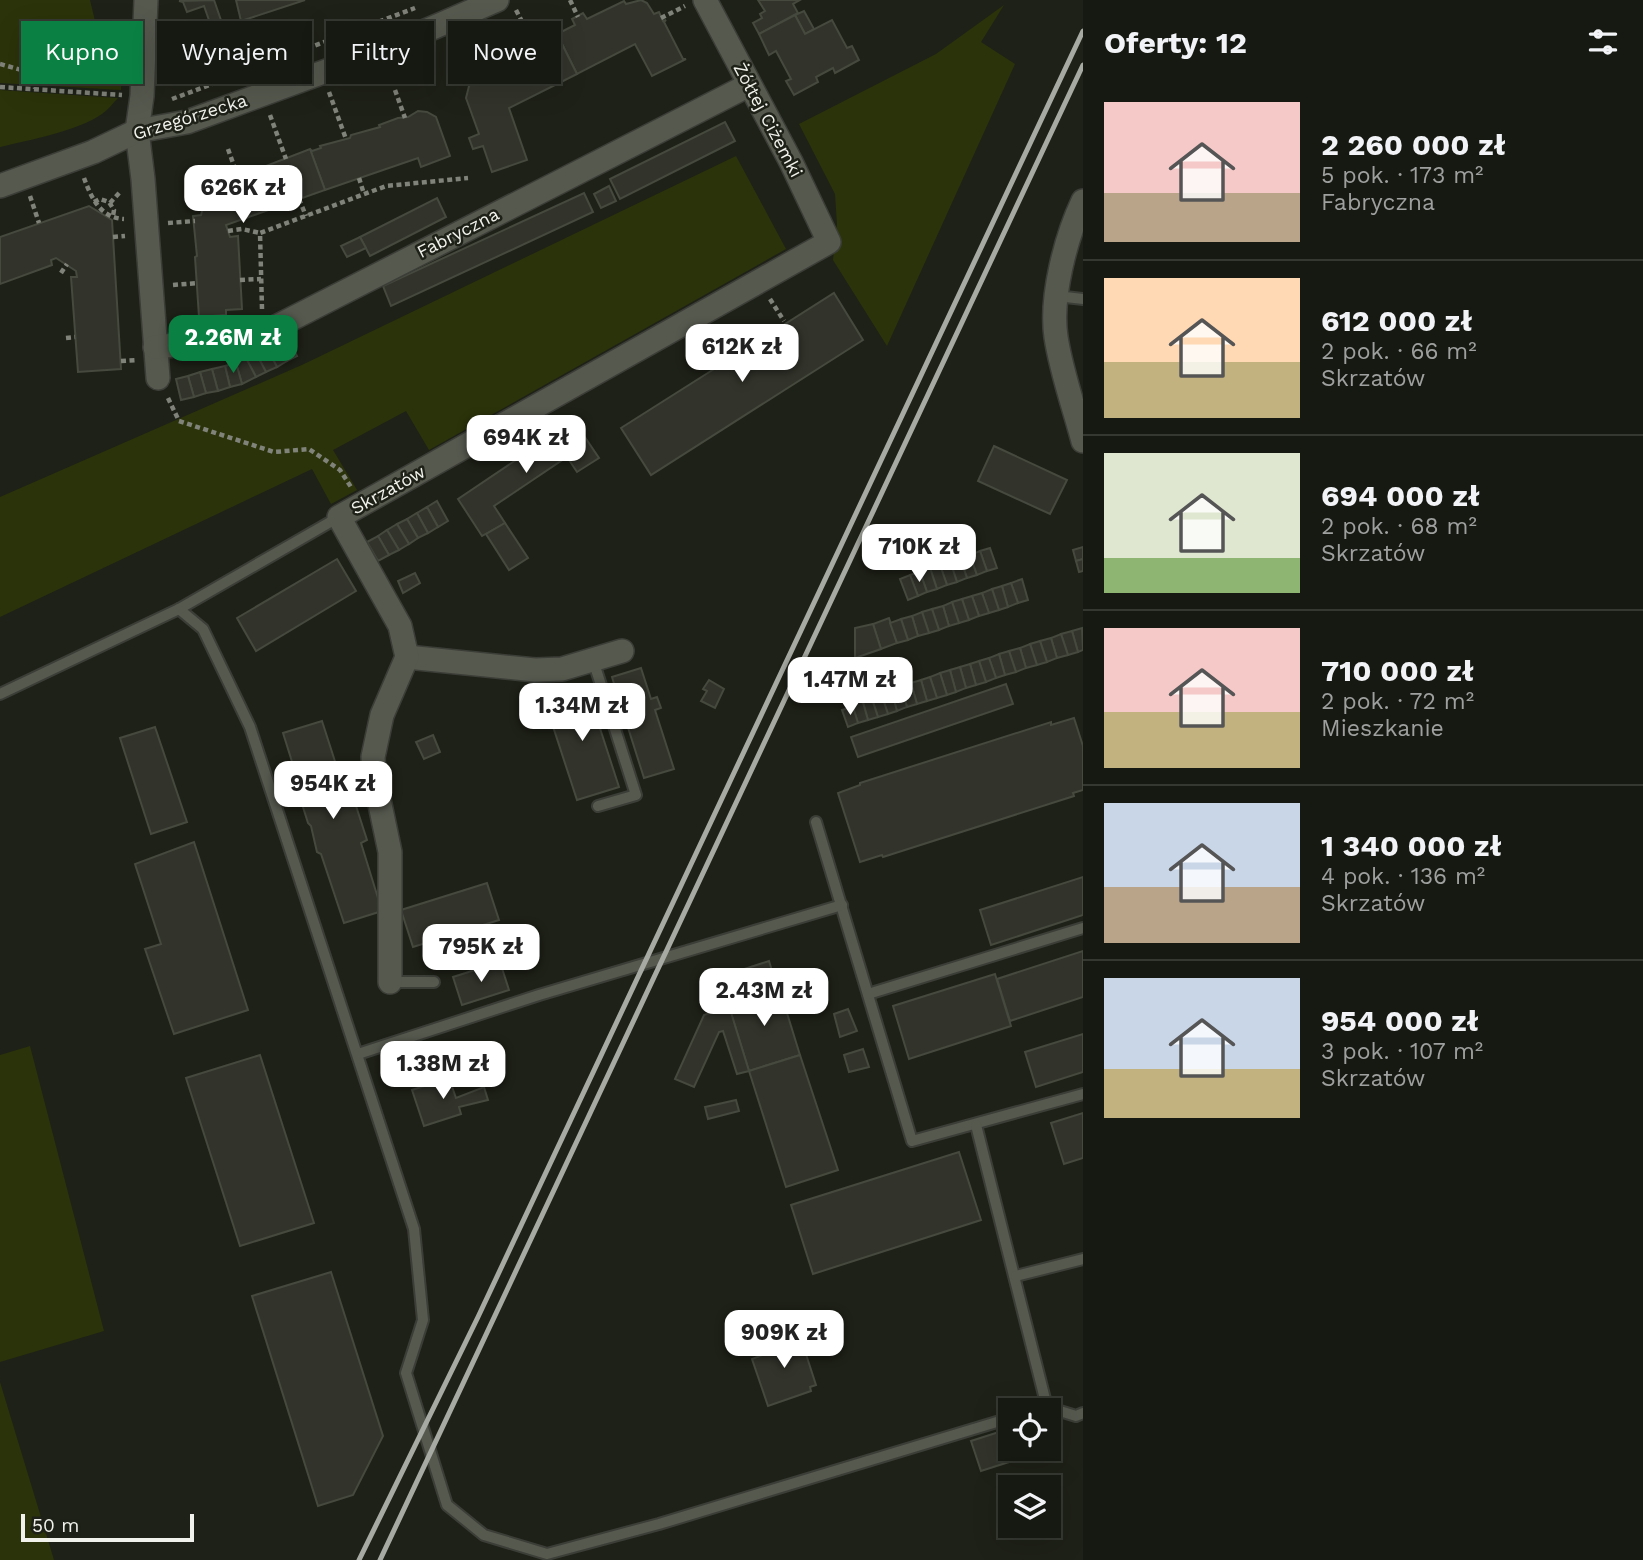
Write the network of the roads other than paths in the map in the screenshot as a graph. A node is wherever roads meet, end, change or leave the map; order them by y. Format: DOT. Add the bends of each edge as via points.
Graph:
graph roads {
  1 [pos="146,0"];
  2 [pos="695,3"];
  3 [pos="507,5"];
  4 [pos="749,85"];
  5 [pos="137,131"];
  6 [pos="0,186"];
  7 [pos="1083,201"];
  8 [pos="829,242"];
  9 [pos="1057,296"];
  10 [pos="1083,299"];
  11 [pos="146,353"];
  12 [pos="158,378"];
  13 [pos="1083,441"];
  14 [pos="339,517"];
  15 [pos="179,609"];
  16 [pos="622,651"];
  17 [pos="407,656"];
  18 [pos="593,660"];
  19 [pos="0,694"];
  20 [pos="598,806"];
  21 [pos="816,822"];
  22 [pos="842,905"];
  23 [pos="1083,928"];
  24 [pos="390,982"];
  25 [pos="434,982"];
  26 [pos="868,993"];
  27 [pos="358,1054"];
  28 [pos="1083,1094"];
  29 [pos="975,1125"];
  30 [pos="1083,1259"];
  31 [pos="1016,1276"];
  32 [pos="1045,1398"];
  33 [pos="1061,1411"];
  34 [pos="1083,1413"];
  35 [pos="998,1422"];
  1 -- 5 [label="street"];
  2 -- 4 [label="street, Żółtej Ciżemki"];
  3 -- 5 [label="street, Grzegórzecka" via="187,122"];
  4 -- 8 [label="street, Żółtej Ciżemki"];
  4 -- 11 [label="street, Fabryczna" via="266,332"];
  5 -- 6 [label="street, Grzegórzecka"];
  5 -- 11 [label="street" via="143,179"];
  7 -- 9 [label="street"];
  8 -- 14 [label="street, Skrzatów"];
  9 -- 10 [label="lane"];
  9 -- 13 [label="street" via="1056,336"];
  11 -- 12 [label="street"];
  14 -- 15 [label="lane"];
  14 -- 17 [label="street, Skrzatów" via="400,626"];
  15 -- 19 [label="lane"];
  15 -- 27 [label="lane" via="203,629 250,727"];
  16 -- 18 [label="street"];
  17 -- 18 [label="street" via="535,670 562,669"];
  17 -- 24 [label="street" via="382,715 373,757 390,852"];
  18 -- 20 [label="lane" via="636,795"];
  21 -- 22 [label="lane"];
  22 -- 26 [label="lane"];
  22 -- 27 [label="lane"];
  23 -- 26 [label="lane"];
  24 -- 25 [label="lane"];
  26 -- 29 [label="lane" via="912,1141"];
  27 -- 35 [label="lane" via="414,1229 423,1320 406,1373 447,1505 484,1535 547,1554"];
  28 -- 29 [label="lane"];
  29 -- 31 [label="lane"];
  30 -- 31 [label="lane"];
  31 -- 32 [label="lane"];
  33 -- 34 [label="lane" via="1076,1416"];
}
